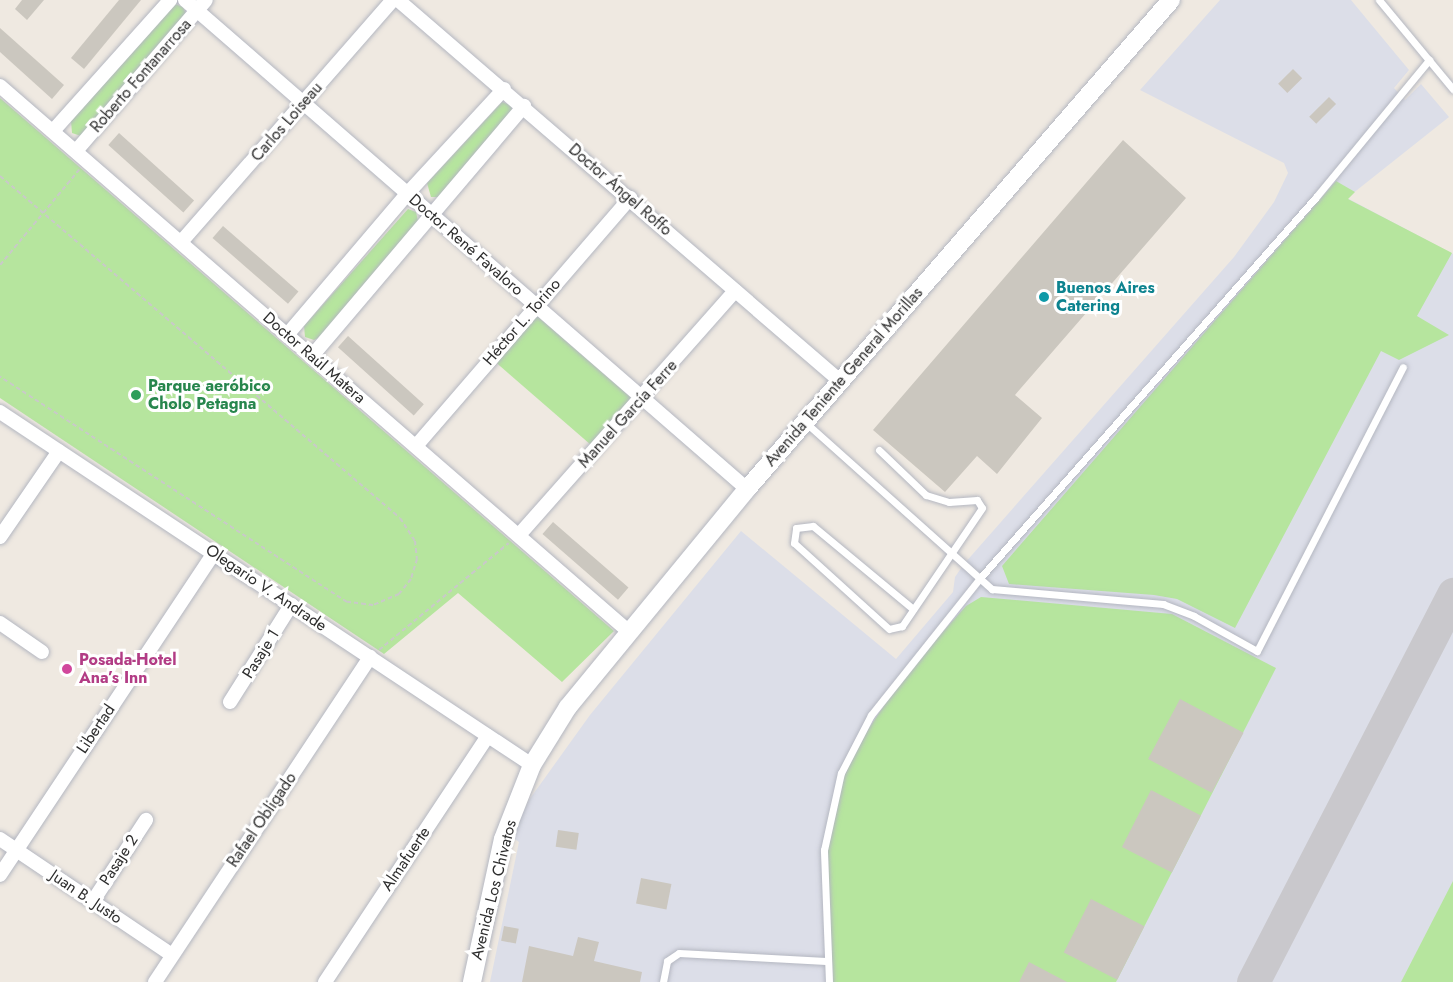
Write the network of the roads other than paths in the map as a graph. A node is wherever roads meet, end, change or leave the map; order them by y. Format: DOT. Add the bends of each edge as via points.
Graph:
graph roads {
  1 [pos="170,0"];
  2 [pos="185,0"];
  3 [pos="393,0"];
  4 [pos="398,0"];
  5 [pos="1172,0"];
  6 [pos="1379,0"];
  7 [pos="202,5"];
  8 [pos="1429,60"];
  9 [pos="0,86"];
  10 [pos="504,88"];
  11 [pos="1453,89"];
  12 [pos="304,104"];
  13 [pos="524,106"];
  14 [pos="53,131"];
  15 [pos="76,151"];
  16 [pos="407,194"];
  17 [pos="630,198"];
  18 [pos="432,215"];
  19 [pos="181,242"];
  20 [pos="735,291"];
  21 [pos="536,305"];
  22 [pos="287,335"];
  23 [pos="312,356"];
  24 [pos="1403,367"];
  25 [pos="840,381"];
  26 [pos="642,398"];
  27 [pos="0,412"];
  28 [pos="805,422"];
  29 [pos="416,446"];
  30 [pos="879,450"];
  31 [pos="59,451"];
  32 [pos="747,489"];
  33 [pos="519,535"];
  34 [pos="0,537"];
  35 [pos="951,550"];
  36 [pos="214,554"];
  37 [pos="980,578"];
  38 [pos="291,605"];
  39 [pos="913,609"];
  40 [pos="0,623"];
  41 [pos="628,631"];
  42 [pos="42,652"];
  43 [pos="370,657"];
  44 [pos="230,702"];
  45 [pos="488,736"];
  46 [pos="532,765"];
  47 [pos="146,820"];
  48 [pos="0,839"];
  49 [pos="15,849"];
  50 [pos="0,875"];
  51 [pos="93,901"];
  52 [pos="172,955"];
  53 [pos="826,961"];
  54 [pos="155,982"];
  55 [pos="325,982"];
  56 [pos="472,982"];
  57 [pos="663,982"];
  58 [pos="829,982"];
  1 -- 14 [label="street, Roberto Fontanarrosa"];
  2 -- 7 [label="street, Doctor René Favaloro"];
  3 -- 12 [label="street, Carlos Loiseau"];
  4 -- 10 [label="street, Doctor Ángel Roffo"];
  5 -- 25 [label="main road, Avenida Teniente General Morillas"];
  6 -- 8 [label="lane"];
  7 -- 12 [label="street, Doctor René Favaloro"];
  7 -- 15 [label="street, Roberto Fontanarrosa"];
  8 -- 11 [label="lane"];
  8 -- 37 [label="lane" via="1316,197"];
  9 -- 14 [label="street, Doctor Raúl Matera"];
  10 -- 13 [label="street, Doctor Ángel Roffo"];
  10 -- 16 [label="street"];
  12 -- 16 [label="street, Doctor René Favaloro"];
  12 -- 19 [label="street, Carlos Loiseau"];
  13 -- 17 [label="street, Doctor Ángel Roffo"];
  13 -- 18 [label="street"];
  14 -- 15 [label="street, Doctor Raúl Matera"];
  15 -- 19 [label="street, Doctor Raúl Matera"];
  16 -- 18 [label="street, Doctor René Favaloro"];
  16 -- 22 [label="street"];
  17 -- 20 [label="street, Doctor Ángel Roffo"];
  17 -- 21 [label="street, Héctor L. Torino"];
  18 -- 21 [label="street, Doctor René Favaloro"];
  18 -- 23 [label="street"];
  19 -- 22 [label="street, Doctor Raúl Matera"];
  20 -- 25 [label="street, Doctor Ángel Roffo"];
  20 -- 26 [label="street, Manuel García Ferre"];
  21 -- 26 [label="street, Doctor René Favaloro"];
  21 -- 29 [label="street, Héctor L. Torino"];
  22 -- 23 [label="street, Doctor Raúl Matera"];
  23 -- 29 [label="street, Doctor Raúl Matera"];
  24 -- 37 [label="lane" via="1257,651 1194,616 1163,604 992,589"];
  25 -- 28 [label="main road, Avenida Teniente General Morillas"];
  26 -- 32 [label="street, Doctor René Favaloro"];
  26 -- 33 [label="street, Manuel García Ferre"];
  27 -- 31 [label="street, Olegario V. Andrade"];
  28 -- 32 [label="main road, Avenida Teniente General Morillas"];
  28 -- 35 [label="lane"];
  29 -- 33 [label="street, Doctor Raúl Matera"];
  30 -- 35 [label="lane" via="926,495 949,502 976,500 981,504 975,523"];
  31 -- 34 [label="street"];
  31 -- 36 [label="street, Olegario V. Andrade"];
  32 -- 41 [label="main road, Avenida Teniente General Morillas"];
  33 -- 41 [label="street, Doctor Raúl Matera"];
  35 -- 37 [label="lane"];
  35 -- 39 [label="lane"];
  36 -- 38 [label="street, Olegario V. Andrade"];
  36 -- 49 [label="street, Libertad"];
  37 -- 53 [label="lane" via="871,715 841,773 824,850"];
  38 -- 43 [label="street, Olegario V. Andrade"];
  38 -- 44 [label="street, Pasaje 1"];
  39 -- 39 [label="lane" via="902,626 889,629 796,547 796,528 813,526"];
  40 -- 42 [label="street"];
  41 -- 46 [label="main road, Avenida Teniente General Morillas" via="568,707"];
  43 -- 45 [label="street, Olegario V. Andrade"];
  43 -- 52 [label="street, Rafael Obligado"];
  45 -- 46 [label="street, Olegario V. Andrade"];
  45 -- 55 [label="street, Almafuerte"];
  46 -- 56 [label="main road, Avenida Los Chivatos" via="503,839"];
  47 -- 51 [label="street, Pasaje 2"];
  48 -- 49 [label="street, Juan B. Justo"];
  49 -- 50 [label="street, Libertad"];
  49 -- 51 [label="street, Juan B. Justo"];
  51 -- 52 [label="street, Juan B. Justo"];
  52 -- 54 [label="street, Rafael Obligado"];
  53 -- 57 [label="lane" via="680,953 667,961"];
  53 -- 58 [label="lane"];
}
